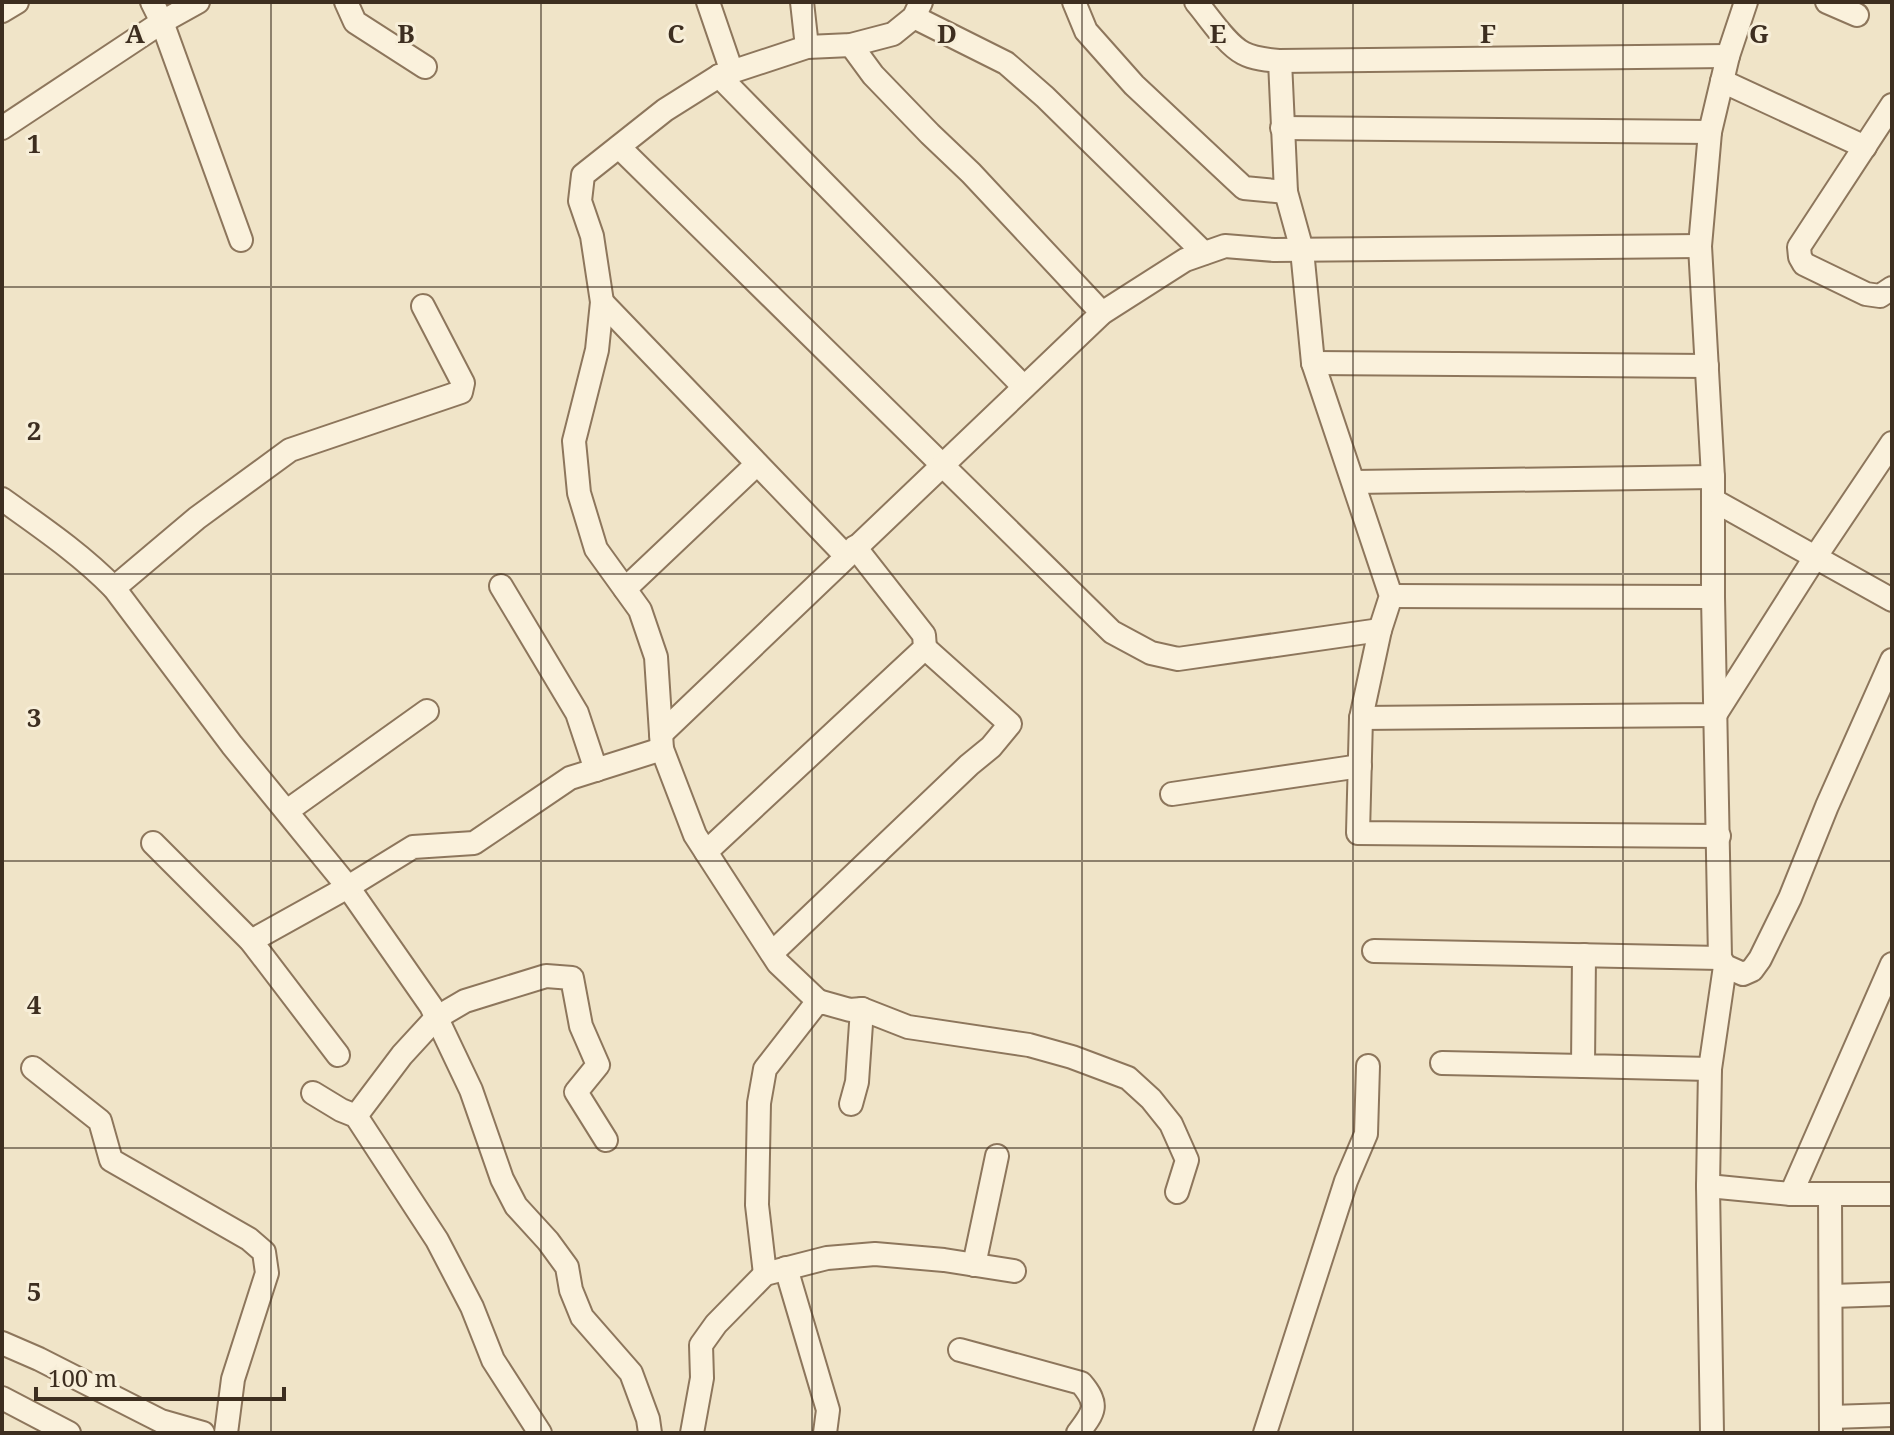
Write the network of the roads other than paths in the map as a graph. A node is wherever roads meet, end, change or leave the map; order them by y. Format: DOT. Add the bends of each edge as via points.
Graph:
graph roads {
  1 [pos="17,2"];
  2 [pos="198,2"];
  3 [pos="346,2"];
  4 [pos="708,2"];
  5 [pos="802,2"];
  6 [pos="1074,2"];
  7 [pos="1196,2"];
  8 [pos="1746,2"];
  9 [pos="1827,2"];
  10 [pos="917,9"];
  11 [pos="2,11"];
  12 [pos="157,12"];
  13 [pos="1857,15"];
  14 [pos="851,45"];
  15 [pos="807,47"];
  16 [pos="1728,56"];
  17 [pos="1280,61"];
  18 [pos="425,67"];
  19 [pos="726,74"];
  20 [pos="1722,81"];
  21 [pos="1892,105"];
  22 [pos="2,128"];
  23 [pos="1282,128"];
  24 [pos="1710,132"];
  25 [pos="619,147"];
  26 [pos="1865,147"];
  27 [pos="1286,192"];
  28 [pos="241,240"];
  29 [pos="1700,246"];
  30 [pos="1302,250"];
  31 [pos="1204,253"];
  32 [pos="1892,288"];
  33 [pos="602,302"];
  34 [pos="423,306"];
  35 [pos="1102,313"];
  36 [pos="1313,363"];
  37 [pos="1707,366"];
  38 [pos="1024,387"];
  39 [pos="1892,443"];
  40 [pos="757,464"];
  41 [pos="942,464"];
  42 [pos="1713,477"];
  43 [pos="1354,482"];
  44 [pos="2,499"];
  45 [pos="1713,500"];
  46 [pos="850,551"];
  47 [pos="1816,556"];
  48 [pos="501,586"];
  49 [pos="114,588"];
  50 [pos="625,589"];
  51 [pos="1391,596"];
  52 [pos="1713,597"];
  53 [pos="1892,600"];
  54 [pos="1380,630"];
  55 [pos="925,648"];
  56 [pos="1892,660"];
  57 [pos="427,711"];
  58 [pos="1715,715"];
  59 [pos="1361,718"];
  60 [pos="661,742"];
  61 [pos="1360,766"];
  62 [pos="596,770"];
  63 [pos="1172,794"];
  64 [pos="287,811"];
  65 [pos="1719,836"];
  66 [pos="153,843"];
  67 [pos="706,852"];
  68 [pos="348,887"];
  69 [pos="251,941"];
  70 [pos="1374,951"];
  71 [pos="772,953"];
  72 [pos="1584,955"];
  73 [pos="1722,962"];
  74 [pos="1892,964"];
  75 [pos="818,1001"];
  76 [pos="862,1009"];
  77 [pos="436,1018"];
  78 [pos="338,1055"];
  79 [pos="1442,1063"];
  80 [pos="1368,1066"];
  81 [pos="1583,1066"];
  82 [pos="33,1068"];
  83 [pos="1710,1069"];
  84 [pos="313,1093"];
  85 [pos="851,1104"];
  86 [pos="356,1116"];
  87 [pos="606,1140"];
  88 [pos="997,1156"];
  89 [pos="1708,1186"];
  90 [pos="1177,1192"];
  91 [pos="1791,1194"];
  92 [pos="1830,1194"];
  93 [pos="1892,1194"];
  94 [pos="974,1265"];
  95 [pos="776,1271"];
  96 [pos="1014,1271"];
  97 [pos="1892,1294"];
  98 [pos="1832,1296"];
  99 [pos="2,1343"];
  100 [pos="960,1350"];
  101 [pos="2,1398"];
  102 [pos="1892,1415"];
  103 [pos="1831,1425"];
  104 [pos="69,1433"];
  105 [pos="203,1433"];
  106 [pos="226,1433"];
  107 [pos="540,1433"];
  108 [pos="650,1433"];
  109 [pos="692,1433"];
  110 [pos="825,1433"];
  111 [pos="1078,1433"];
  112 [pos="1265,1433"];
  113 [pos="1712,1433"];
  1 -- 11 [label="street"];
  2 -- 12 [label="street"];
  3 -- 18 [label="street" via="355,22"];
  4 -- 19 [label="street"];
  5 -- 15 [label="street"];
  6 -- 27 [label="street" via="1086,31 1134,85 1244,188"];
  7 -- 17 [label="street" via="1244,54"];
  8 -- 16 [label="street"];
  9 -- 13 [label="street"];
  10 -- 14 [label="street" via="893,34"];
  10 -- 31 [label="street" via="1006,63"];
  12 -- 22 [label="street"];
  12 -- 28 [label="street"];
  14 -- 15 [label="street"];
  14 -- 35 [label="street" via="873,75"];
  15 -- 19 [label="street"];
  16 -- 17 [label="street"];
  16 -- 20 [label="street"];
  17 -- 23 [label="street"];
  19 -- 25 [label="street" via="665,110"];
  19 -- 38 [label="street"];
  20 -- 24 [label="street"];
  20 -- 26 [label="street"];
  21 -- 26 [label="street"];
  23 -- 24 [label="street"];
  23 -- 27 [label="street"];
  24 -- 29 [label="street"];
  25 -- 33 [label="street" via="583,175 580,201 592,236"];
  25 -- 41 [label="street"];
  26 -- 32 [label="street" via="1799,247 1800,257 1804,264 1866,294 1880,296"];
  27 -- 30 [label="street"];
  29 -- 30 [label="street"];
  29 -- 37 [label="street"];
  30 -- 31 [label="street" via="1225,246"];
  30 -- 36 [label="street"];
  31 -- 35 [label="street"];
  33 -- 40 [label="street"];
  33 -- 50 [label="street" via="597,350 574,441 579,493 596,549"];
  34 -- 49 [label="street" via="463,383 461,392 290,450"];
  35 -- 38 [label="street"];
  36 -- 37 [label="street"];
  36 -- 43 [label="street"];
  37 -- 42 [label="street"];
  38 -- 41 [label="street"];
  39 -- 47 [label="street"];
  40 -- 46 [label="street"];
  40 -- 50 [label="street"];
  41 -- 46 [label="street"];
  41 -- 54 [label="street" via="1112,632 1151,653 1178,659"];
  42 -- 43 [label="street"];
  42 -- 45 [label="street"];
  43 -- 51 [label="street"];
  44 -- 49 [label="street"];
  45 -- 47 [label="street"];
  45 -- 52 [label="street"];
  46 -- 55 [label="street" via="924,635"];
  46 -- 60 [label="street"];
  47 -- 53 [label="street"];
  47 -- 58 [label="street"];
  48 -- 62 [label="street" via="577,713"];
  49 -- 64 [label="street"];
  50 -- 60 [label="street" via="640,610 656,657"];
  51 -- 52 [label="street"];
  51 -- 54 [label="street"];
  52 -- 58 [label="street"];
  54 -- 59 [label="street"];
  55 -- 67 [label="street"];
  55 -- 71 [label="street" via="1010,724"];
  56 -- 73 [label="street" via="1760,959 1743,974"];
  57 -- 64 [label="street"];
  58 -- 59 [label="street"];
  58 -- 65 [label="street"];
  59 -- 61 [label="street"];
  60 -- 62 [label="street"];
  60 -- 67 [label="street"];
  61 -- 63 [label="street"];
  61 -- 65 [label="street" via="1358,833"];
  62 -- 68 [label="street" via="570,778 474,843 413,847"];
  64 -- 68 [label="street"];
  65 -- 73 [label="street"];
  66 -- 69 [label="street"];
  67 -- 71 [label="street"];
  68 -- 69 [label="street"];
  68 -- 77 [label="street"];
  69 -- 78 [label="street"];
  70 -- 72 [label="street"];
  71 -- 75 [label="street"];
  72 -- 73 [label="street"];
  72 -- 81 [label="street"];
  73 -- 83 [label="street"];
  74 -- 91 [label="street"];
  75 -- 76 [label="street"];
  75 -- 95 [label="street" via="765,1069 759,1103 757,1205"];
  76 -- 85 [label="street"];
  76 -- 90 [label="street" via="908,1027 1029,1045 1128,1078 1171,1124 1187,1160"];
  77 -- 86 [label="street"];
  77 -- 87 [label="street" via="465,1001 546,976 572,978 581,1026 598,1065 576,1092"];
  77 -- 108 [label="street" via="471,1090 502,1179 516,1206 567,1267 582,1317 631,1373"];
  79 -- 81 [label="street"];
  80 -- 112 [label="street" via="1366,1134"];
  81 -- 83 [label="street"];
  82 -- 106 [label="street" via="100,1121 111,1160 264,1252 267,1273 233,1379"];
  83 -- 89 [label="street"];
  84 -- 86 [label="street"];
  86 -- 107 [label="street" via="437,1240 493,1360"];
  88 -- 94 [label="street"];
  89 -- 91 [label="street"];
  89 -- 113 [label="street"];
  91 -- 92 [label="street"];
  92 -- 93 [label="street"];
  92 -- 98 [label="street"];
  94 -- 95 [label="street" via="875,1254 827,1258"];
  94 -- 96 [label="street"];
  95 -- 109 [label="street" via="716,1324 701,1345 702,1378"];
  95 -- 110 [label="street" via="828,1410"];
  97 -- 98 [label="street"];
  98 -- 103 [label="street"];
  99 -- 105 [label="street" via="161,1421"];
  100 -- 111 [label="street" via="1081,1383 1093,1397 1093,1413"];
  101 -- 104 [label="street"];
  102 -- 103 [label="street"];
}
